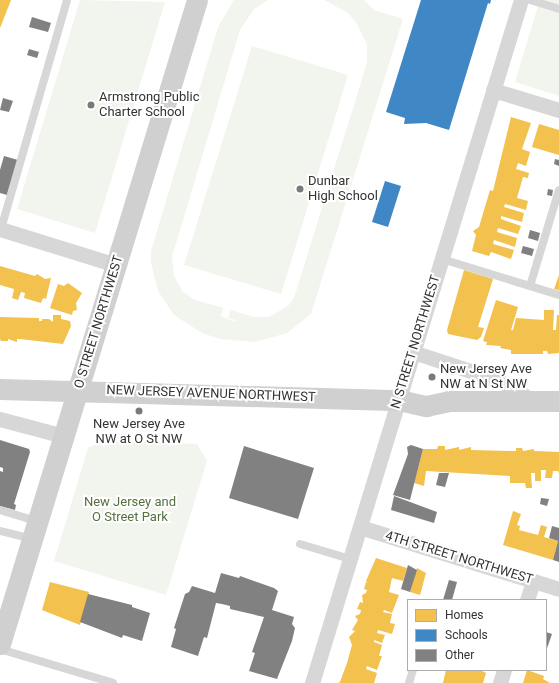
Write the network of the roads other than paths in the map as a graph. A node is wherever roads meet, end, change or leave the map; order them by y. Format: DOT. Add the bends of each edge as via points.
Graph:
graph roads {
  1 [pos="68,0"];
  2 [pos="197,0"];
  3 [pos="521,0"];
  4 [pos="530,0"];
  5 [pos="559,9"];
  6 [pos="493,90"];
  7 [pos="559,110"];
  8 [pos="559,190"];
  9 [pos="1,229"];
  10 [pos="442,259"];
  11 [pos="116,264"];
  12 [pos="530,286"];
  13 [pos="559,295"];
  14 [pos="413,352"];
  15 [pos="0,389"];
  16 [pos="78,390"];
  17 [pos="399,400"];
  18 [pos="531,400"];
  19 [pos="559,401"];
  20 [pos="559,409"];
  21 [pos="0,419"];
  22 [pos="64,436"];
  23 [pos="0,510"];
  24 [pos="360,527"];
  25 [pos="35,530"];
  26 [pos="0,531"];
  27 [pos="300,544"];
  28 [pos="350,559"];
  29 [pos="533,581"];
  30 [pos="559,588"];
  31 [pos="527,599"];
  32 [pos="0,644"];
  33 [pos="0,649"];
  34 [pos="413,671"];
  35 [pos="504,671"];
  36 [pos="113,683"];
  37 [pos="312,683"];
  38 [pos="409,683"];
  39 [pos="500,683"];
  1 -- 9 [label="lane"];
  2 -- 11 [label="street, O STREET NORTHWEST"];
  3 -- 6 [label="street, N STREET NORTHWEST"];
  4 -- 5 [label="lane"];
  6 -- 7 [label="street"];
  6 -- 10 [label="street, N STREET NORTHWEST"];
  8 -- 12 [label="lane"];
  9 -- 11 [label="street"];
  10 -- 12 [label="lane"];
  10 -- 14 [label="street, N STREET NORTHWEST"];
  11 -- 16 [label="street, O STREET NORTHWEST"];
  12 -- 13 [label="lane"];
  14 -- 17 [label="street, N STREET NORTHWEST"];
  14 -- 18 [label="street" via="501,381"];
  15 -- 16 [label="street, NEW JERSEY AVENUE NORTHWEST"];
  16 -- 17 [label="street, NEW JERSEY AVENUE NORTHWEST"];
  16 -- 22 [label="street, O STREET NORTHWEST"];
  17 -- 18 [label="street, NEW JERSEY AVENUE NORTHWEST" via="416,392 449,401"];
  17 -- 24 [label="street, N STREET NORTHWEST"];
  18 -- 19 [label="street, NEW JERSEY AVENUE NORTHWEST"];
  18 -- 20 [label="street, NEW JERSEY AVENUE NORTHWEST"];
  21 -- 22 [label="street"];
  22 -- 25 [label="street, O STREET NORTHWEST"];
  23 -- 25 [label="lane"];
  24 -- 28 [label="street, N STREET NORTHWEST"];
  24 -- 29 [label="street, 4TH STREET NORTHWEST"];
  25 -- 26 [label="lane"];
  25 -- 32 [label="street, O STREET NORTHWEST"];
  27 -- 28 [label="lane"];
  28 -- 37 [label="street, N STREET NORTHWEST"];
  29 -- 30 [label="street, 4TH STREET NORTHWEST"];
  29 -- 31 [label="street"];
  33 -- 36 [label="lane"];
  34 -- 38 [label="lane"];
  35 -- 39 [label="street"];
}
